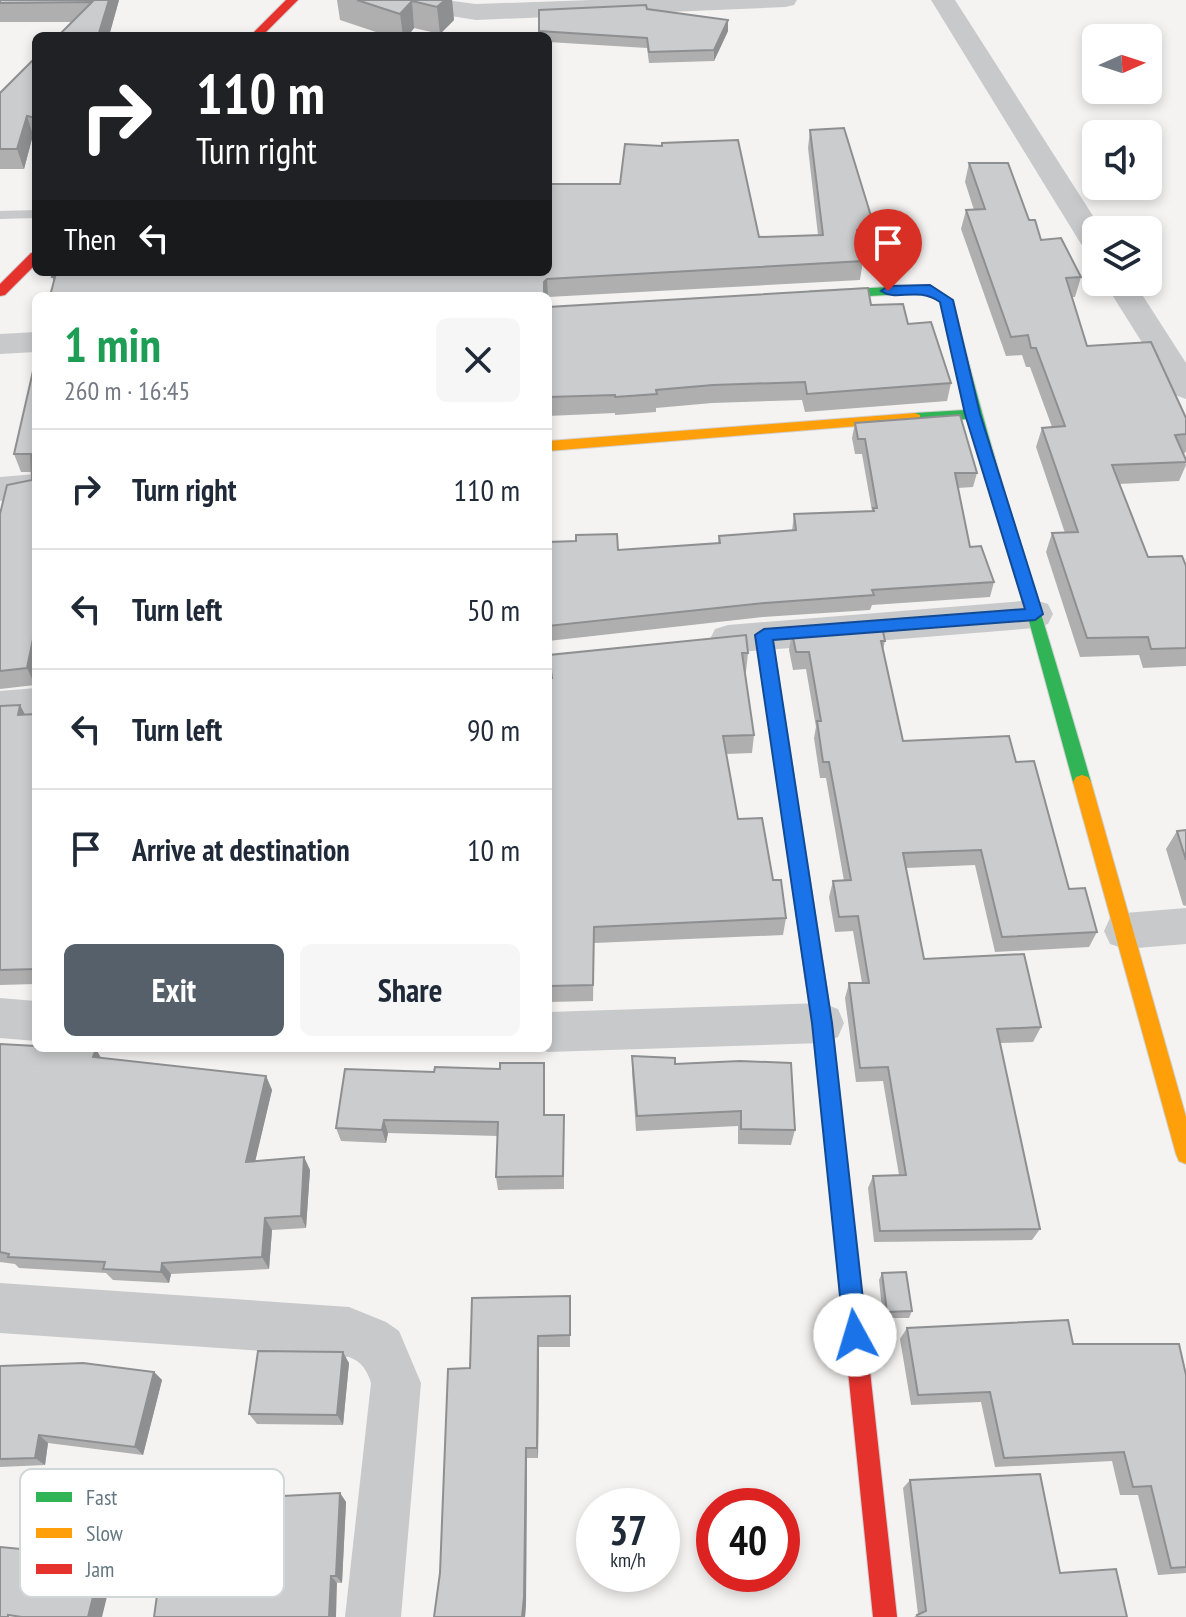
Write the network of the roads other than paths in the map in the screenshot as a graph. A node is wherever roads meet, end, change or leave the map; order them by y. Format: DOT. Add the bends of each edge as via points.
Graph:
graph roads {
  1 [pos="292,0"];
  2 [pos="394,0"];
  3 [pos="785,0"];
  4 [pos="943,0"];
  5 [pos="260,32"];
  6 [pos="32,214"];
  7 [pos="0,215"];
  8 [pos="1082,222"];
  9 [pos="32,260"];
  10 [pos="0,292"];
  11 [pos="795,296"];
  12 [pos="1128,296"];
  13 [pos="32,342"];
  14 [pos="0,344"];
  15 [pos="1186,388"];
  16 [pos="973,414"];
  17 [pos="552,446"];
  18 [pos="32,486"];
  19 [pos="0,489"];
  20 [pos="1035,614"];
  21 [pos="764,635"];
  22 [pos="687,643"];
  23 [pos="32,703"];
  24 [pos="0,706"];
  25 [pos="1186,926"];
  26 [pos="1125,931"];
  27 [pos="0,1018"];
  28 [pos="32,1021"];
  29 [pos="822,1023"];
  30 [pos="552,1032"];
  31 [pos="1186,1154"];
  32 [pos="0,1308"];
  33 [pos="373,1617"];
  34 [pos="885,1617"];
  1 -- 5 [label="street"];
  2 -- 3 [label="street" via="476,12"];
  4 -- 8 [label="street"];
  6 -- 7 [label="lane"];
  9 -- 10 [label="street"];
  11 -- 16 [label="street" via="919,289 940,293"];
  12 -- 15 [label="street"];
  13 -- 14 [label="street"];
  16 -- 17 [label="street"];
  16 -- 20 [label="street"];
  18 -- 19 [label="street"];
  20 -- 21 [label="street"];
  20 -- 26 [label="street"];
  21 -- 22 [label="street"];
  21 -- 29 [label="street"];
  23 -- 24 [label="street"];
  25 -- 26 [label="street"];
  26 -- 31 [label="street"];
  27 -- 28 [label="street"];
  29 -- 30 [label="street"];
  29 -- 34 [label="street"];
  32 -- 33 [label="street" via="349,1332 372,1339 389,1357 396,1383"];
}
